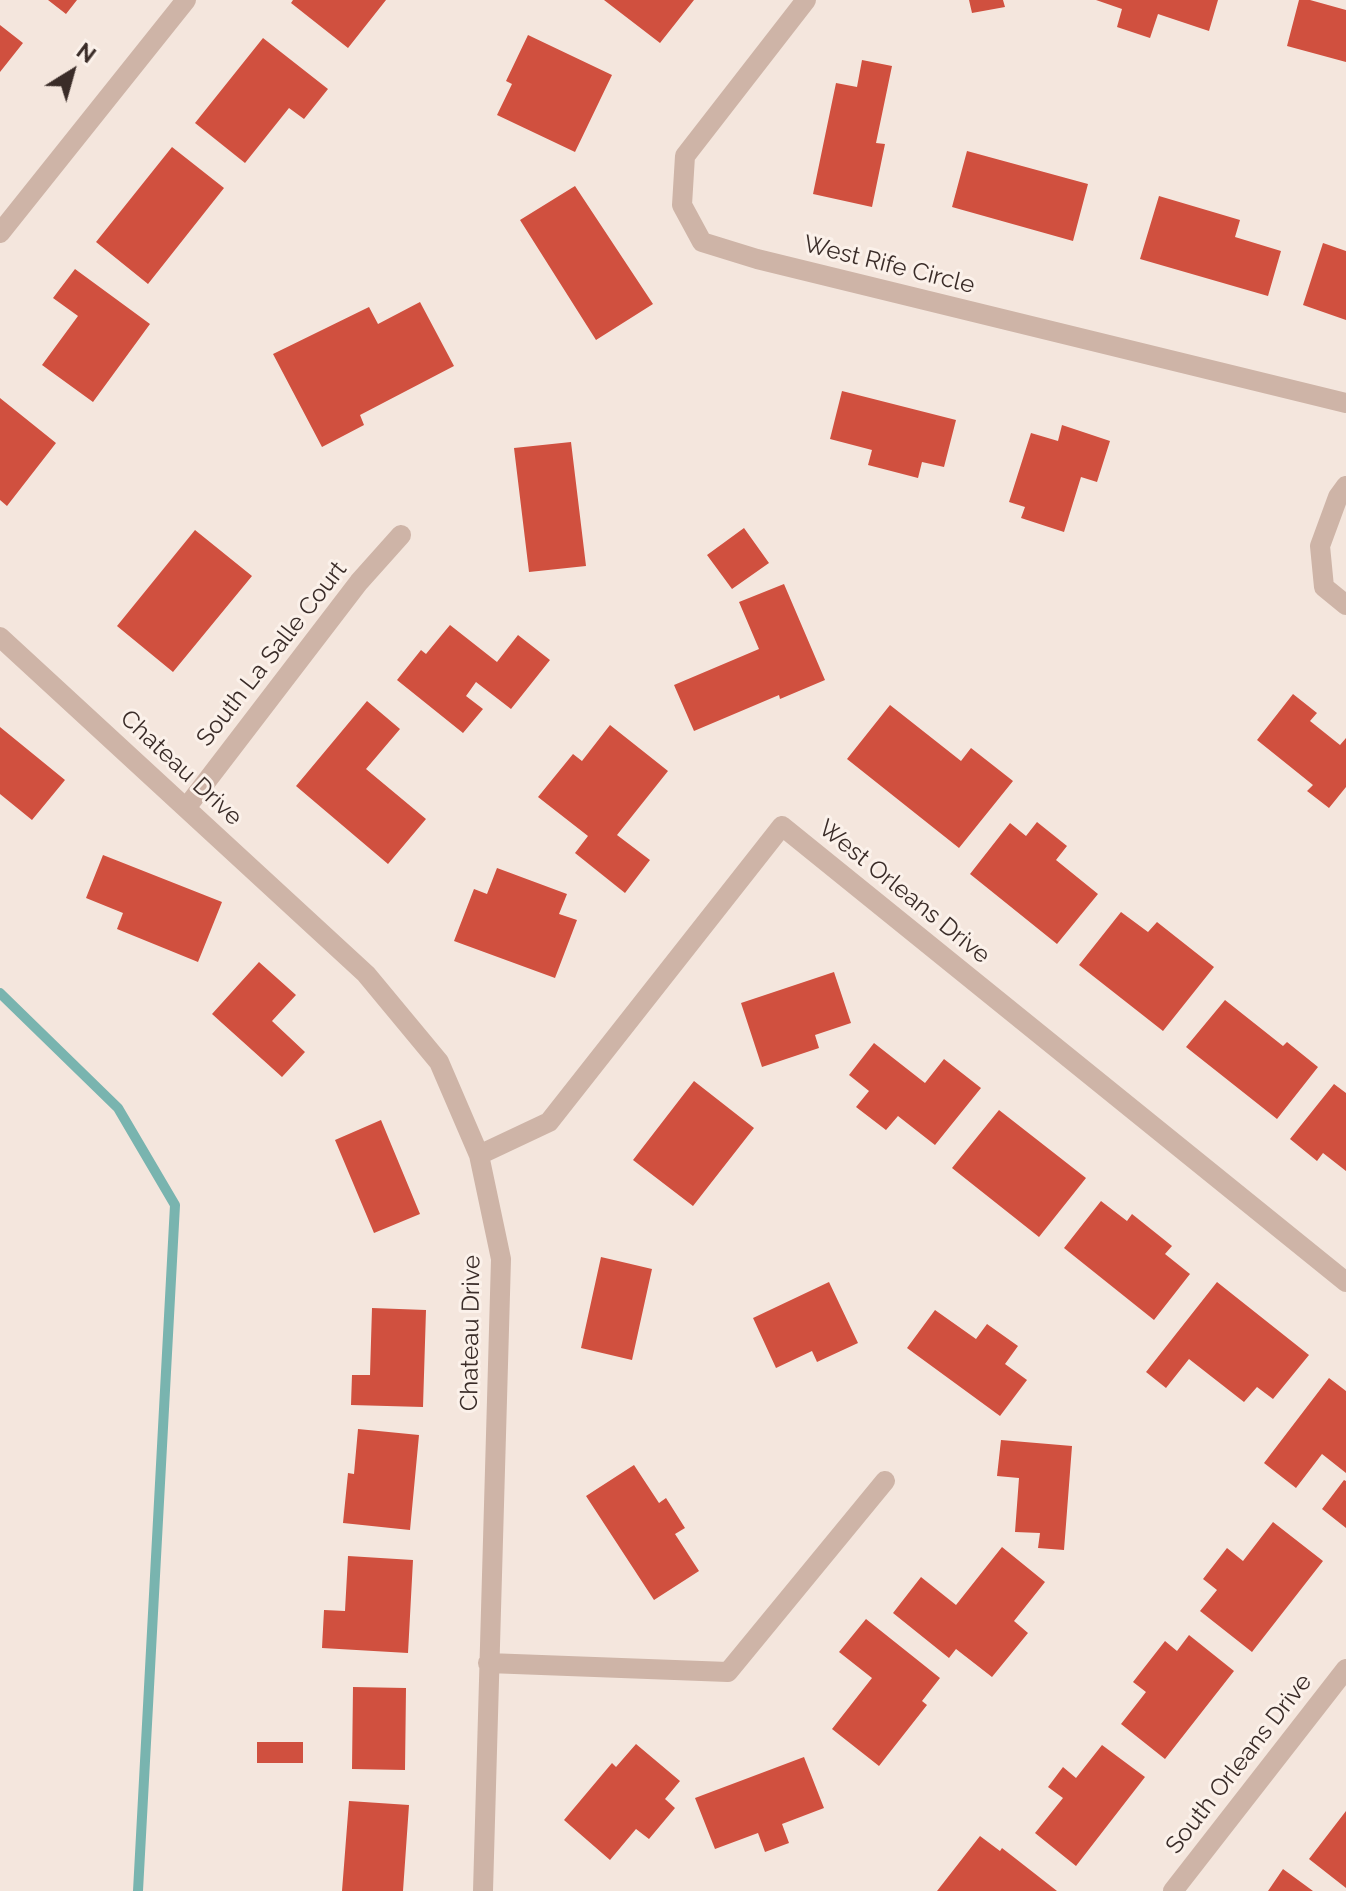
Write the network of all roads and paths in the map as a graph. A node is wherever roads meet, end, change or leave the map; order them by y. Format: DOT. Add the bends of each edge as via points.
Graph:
graph roads {
  1 [pos="186,0"];
  2 [pos="806,0"];
  3 [pos="0,233"];
  4 [pos="1346,403"];
  5 [pos="1346,486"];
  6 [pos="401,535"];
  7 [pos="1346,605"];
  8 [pos="0,637"];
  9 [pos="186,808"];
  10 [pos="479,1155"];
  11 [pos="1346,1282"];
  12 [pos="885,1481"];
  13 [pos="488,1663"];
  14 [pos="1346,1669"];
  15 [pos="483,1891"];
  16 [pos="1173,1891"];
  1 -- 3 [label="street"];
  2 -- 4 [label="street, West Rife Circle" via="685,156 682,205 702,242"];
  5 -- 7 [label="street" via="1320,546 1324,587"];
  6 -- 9 [label="street, South La Salle Court"];
  8 -- 9 [label="street, Chateau Drive"];
  9 -- 10 [label="street, Chateau Drive" via="366,974 439,1062"];
  10 -- 11 [label="street, West Orleans Drive" via="549,1122 782,826"];
  10 -- 13 [label="street, Chateau Drive" via="501,1259"];
  12 -- 13 [label="street" via="728,1672"];
  13 -- 15 [label="street, Chateau Drive"];
  14 -- 16 [label="street, South Orleans Drive"];
}
